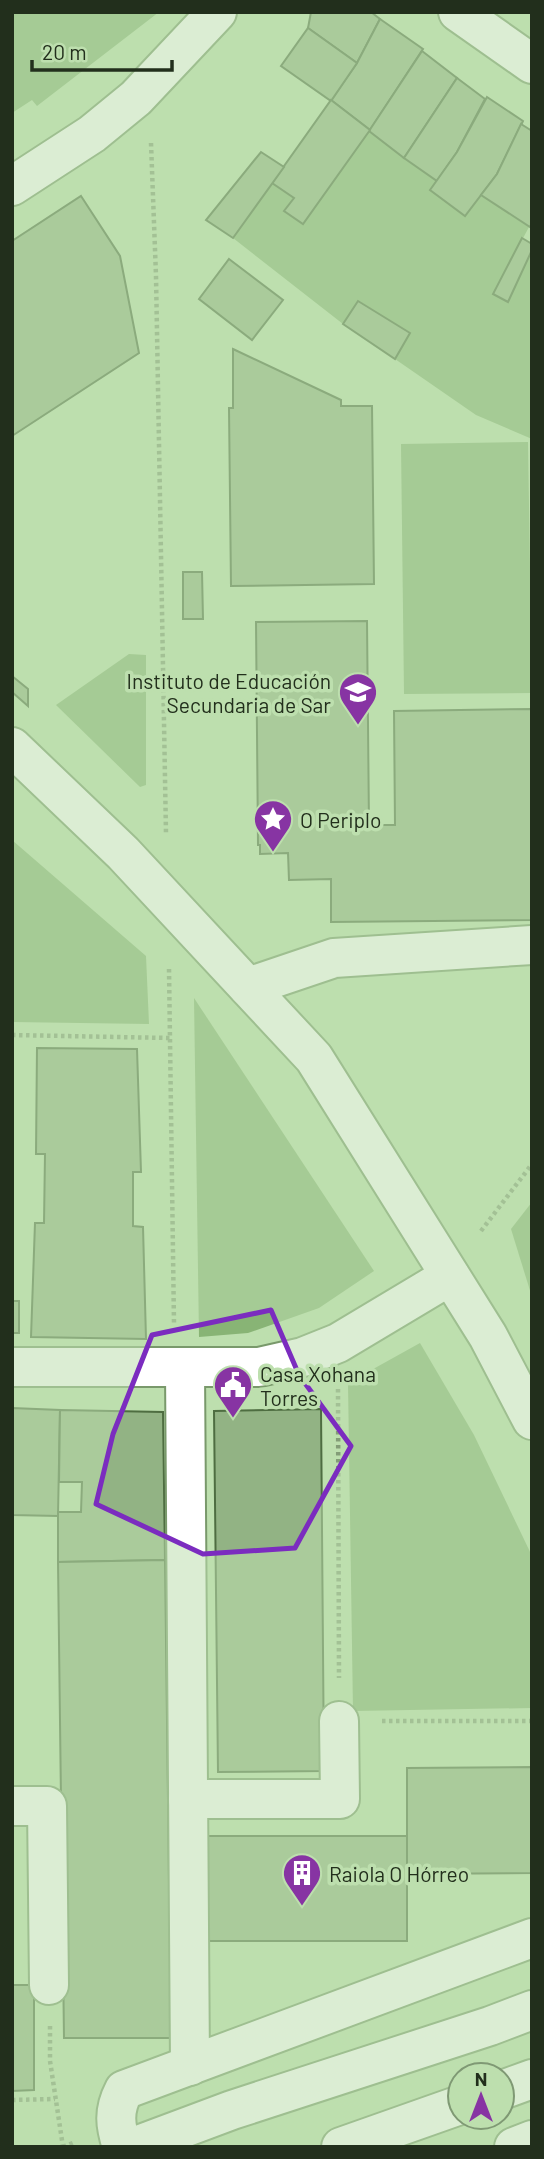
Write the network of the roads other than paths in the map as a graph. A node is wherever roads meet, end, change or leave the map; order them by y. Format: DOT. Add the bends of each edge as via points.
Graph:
graph roads {
  1 [pos="216,12"];
  2 [pos="458,12"];
  3 [pos="532,64"];
  4 [pos="12,186"];
  5 [pos="12,747"];
  6 [pos="532,945"];
  7 [pos="248,987"];
  8 [pos="450,1276"];
  9 [pos="12,1367"];
  10 [pos="185,1368"];
  11 [pos="532,1420"];
  12 [pos="340,1721"];
  13 [pos="188,1799"];
  14 [pos="12,1806"];
  15 [pos="532,1938"];
  16 [pos="49,1985"];
  17 [pos="532,2010"];
  18 [pos="190,2066"];
  19 [pos="446,2110"];
  20 [pos="532,2140"];
  21 [pos="122,2147"];
  22 [pos="133,2147"];
  23 [pos="341,2147"];
  24 [pos="514,2147"];
  1 -- 4 [label="main road" via="136,98 92,134"];
  2 -- 3 [label="main road"];
  5 -- 7 [label="main road" via="123,853"];
  6 -- 7 [label="main road" via="334,958"];
  7 -- 8 [label="main road" via="314,1058"];
  8 -- 10 [label="main road" via="338,1343 303,1357 258,1367"];
  8 -- 11 [label="main road"];
  9 -- 10 [label="main road"];
  10 -- 13 [label="main road"];
  12 -- 13 [label="main road" via="340,1799"];
  13 -- 18 [label="main road"];
  14 -- 16 [label="main road" via="47,1806"];
  15 -- 18 [label="main road"];
  17 -- 22 [label="main road"];
  18 -- 21 [label="main road" via="124,2090 114,2116"];
  19 -- 23 [label="main road"];
  20 -- 24 [label="main road"];
}
